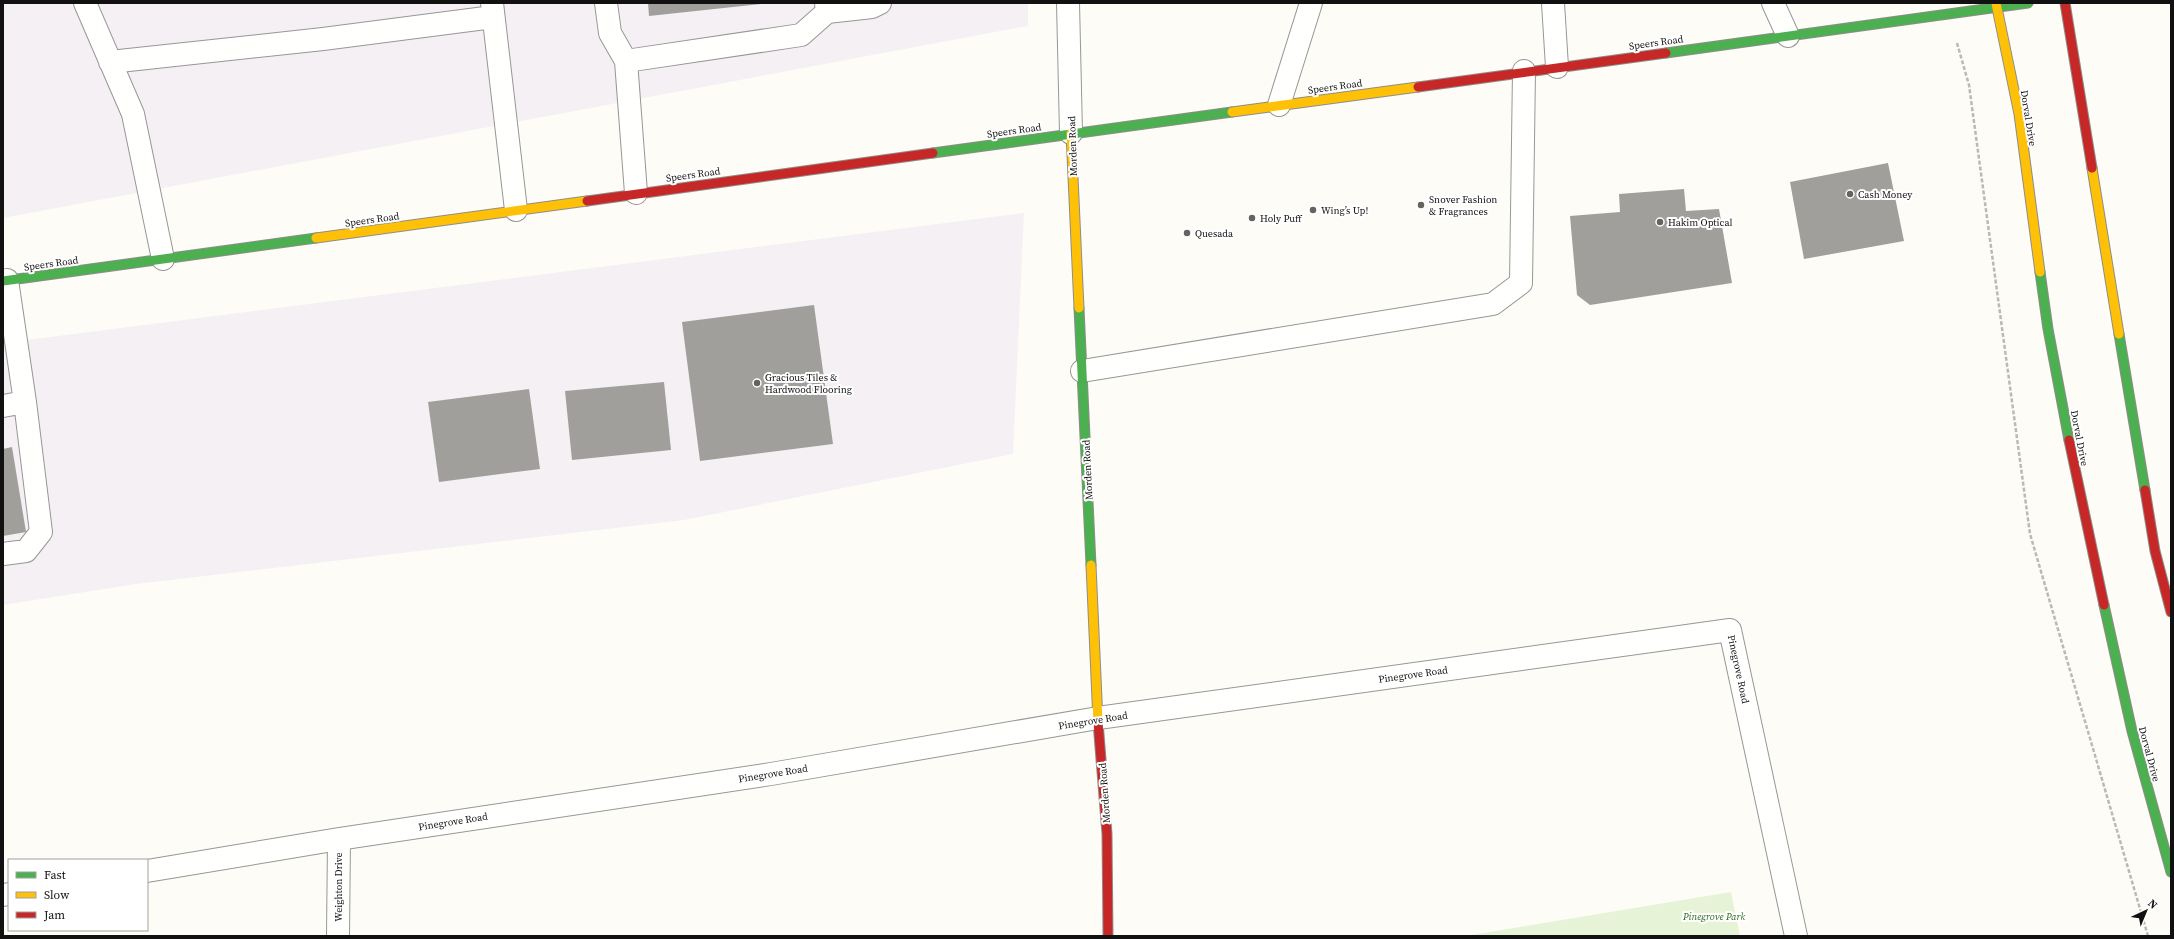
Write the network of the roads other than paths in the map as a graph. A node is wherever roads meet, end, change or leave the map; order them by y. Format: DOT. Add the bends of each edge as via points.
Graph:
graph roads {
  1 [pos="85,3"];
  2 [pos="606,3"];
  3 [pos="880,3"];
  4 [pos="1068,3"];
  5 [pos="1311,3"];
  6 [pos="1554,3"];
  7 [pos="1773,3"];
  8 [pos="2028,3"];
  9 [pos="2065,3"];
  10 [pos="1996,4"];
  11 [pos="827,8"];
  12 [pos="492,10"];
  13 [pos="1788,36"];
  14 [pos="626,61"];
  15 [pos="110,62"];
  16 [pos="1557,67"];
  17 [pos="1524,71"];
  18 [pos="1279,105"];
  19 [pos="1071,133"];
  20 [pos="636,193"];
  21 [pos="516,210"];
  22 [pos="163,259"];
  23 [pos="5,280"];
  24 [pos="1082,372"];
  25 [pos="25,402"];
  26 [pos="3,406"];
  27 [pos="3,554"];
  28 [pos="2171,612"];
  29 [pos="1098,718"];
  30 [pos="338,839"];
  31 [pos="148,871"];
  32 [pos="2171,872"];
  33 [pos="338,936"];
  34 [pos="1108,936"];
  35 [pos="1796,936"];
  1 -- 15 [label="street"];
  2 -- 14 [label="street" via="610,33"];
  3 -- 11 [label="street" via="872,7"];
  4 -- 19 [label="street, Morden Road"];
  5 -- 18 [label="street"];
  6 -- 16 [label="street"];
  7 -- 13 [label="street"];
  8 -- 10 [label="main road, Speers Road"];
  9 -- 28 [label="main road" via="2155,550"];
  10 -- 13 [label="main road, Speers Road" via="1949,14"];
  10 -- 32 [label="main road, Dorval Drive" via="2019,114 2048,329 2082,508 2132,731"];
  11 -- 14 [label="street" via="801,35"];
  12 -- 15 [label="street" via="323,39"];
  12 -- 21 [label="street"];
  13 -- 16 [label="main road, Speers Road"];
  14 -- 20 [label="street"];
  15 -- 22 [label="street" via="133,114"];
  16 -- 17 [label="main road, Speers Road"];
  17 -- 18 [label="main road, Speers Road"];
  17 -- 24 [label="street" via="1521,283 1493,304"];
  18 -- 19 [label="main road, Speers Road"];
  19 -- 20 [label="main road, Speers Road"];
  19 -- 24 [label="main road, Morden Road"];
  20 -- 21 [label="main road, Speers Road"];
  21 -- 22 [label="main road, Speers Road"];
  22 -- 23 [label="main road, Speers Road"];
  23 -- 25 [label="street"];
  24 -- 29 [label="main road, Morden Road"];
  25 -- 26 [label="street"];
  25 -- 27 [label="street" via="41,532 26,551"];
  29 -- 30 [label="street, Pinegrove Road" via="772,774"];
  29 -- 34 [label="main road, Morden Road" via="1107,834"];
  29 -- 35 [label="street, Pinegrove Road" via="1730,630"];
  30 -- 31 [label="street, Pinegrove Road"];
  30 -- 33 [label="street, Weighton Drive"];
}
